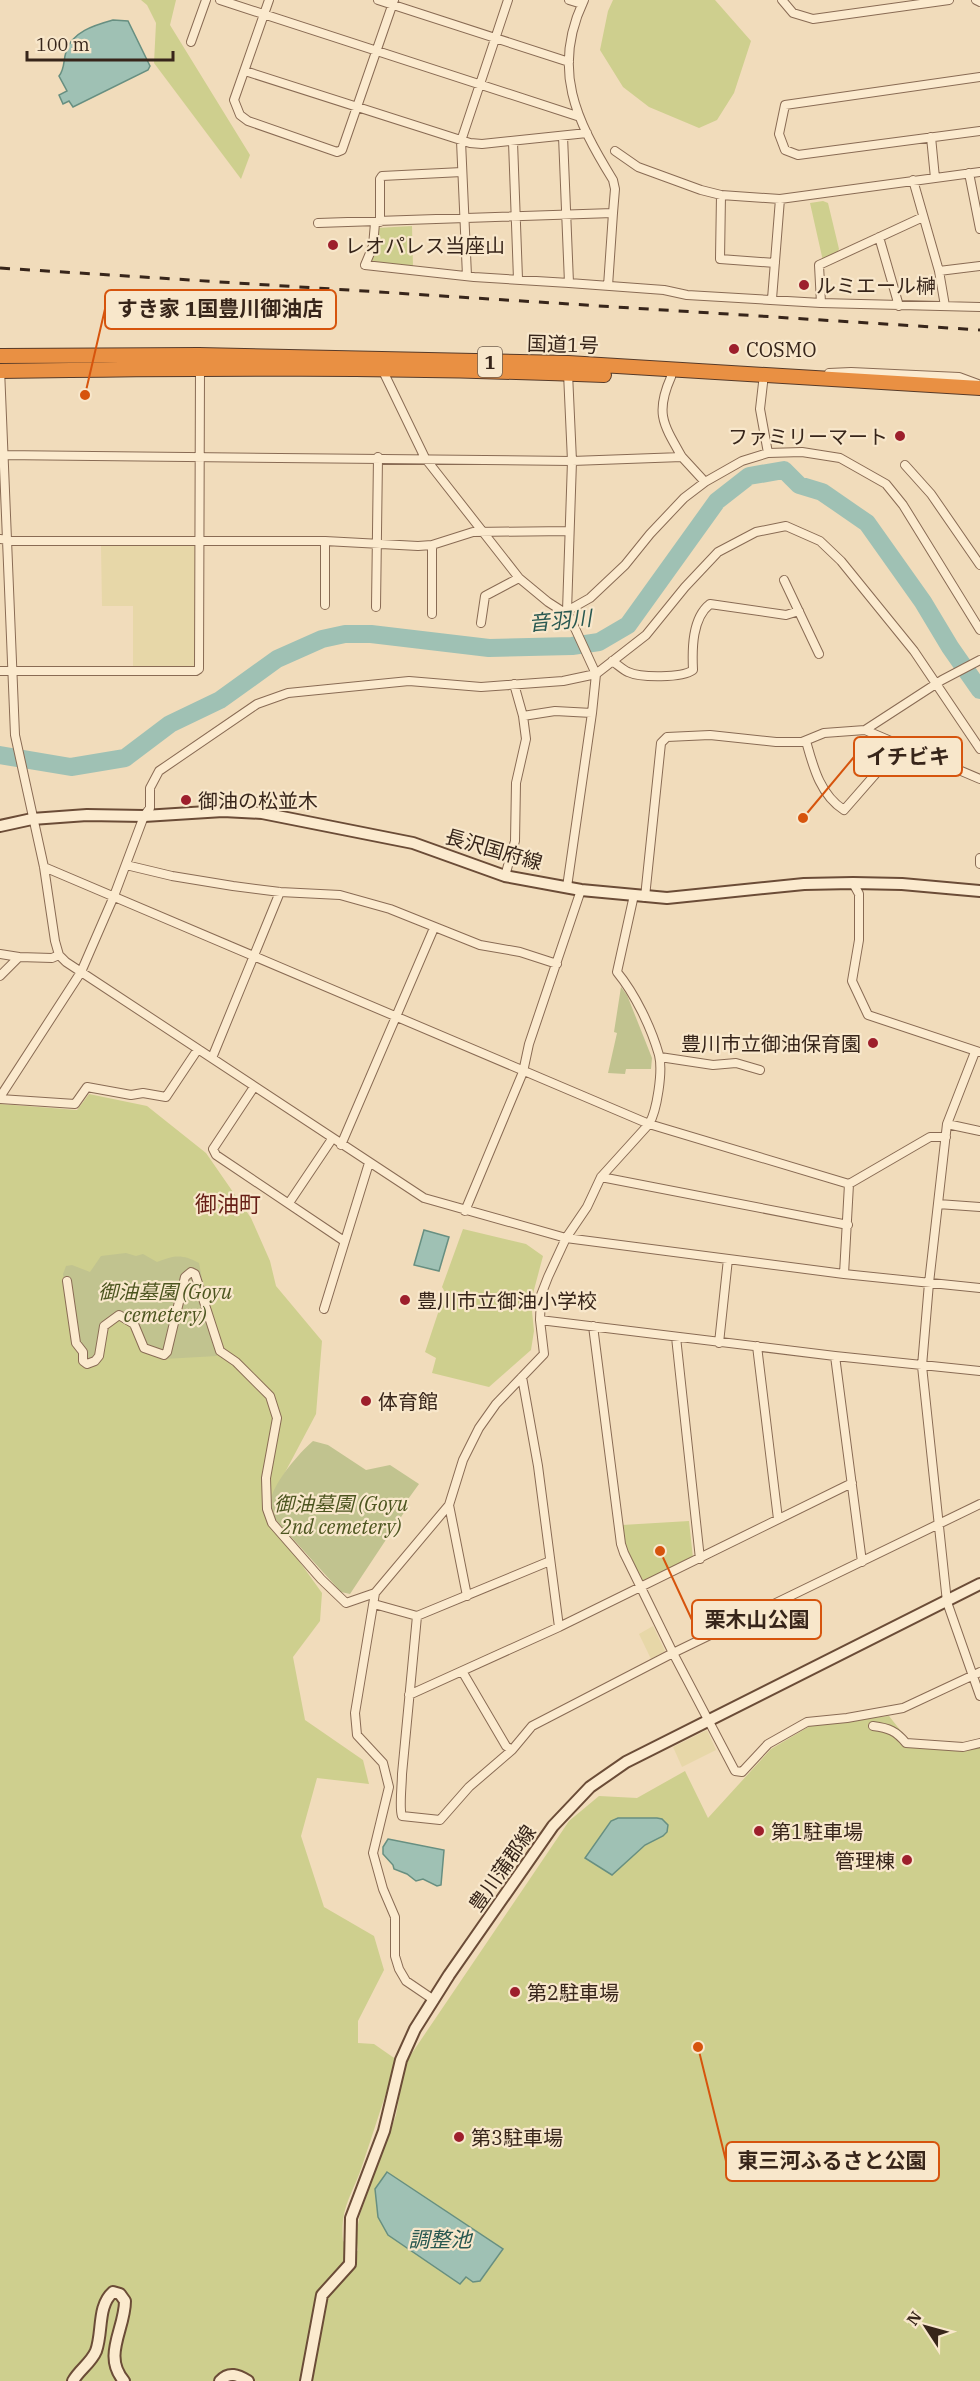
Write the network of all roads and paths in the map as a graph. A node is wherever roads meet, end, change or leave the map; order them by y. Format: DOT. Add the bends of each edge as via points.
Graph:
graph roads {
  1 [pos="206,0"];
  2 [pos="220,0"];
  3 [pos="269,0"];
  4 [pos="378,0"];
  5 [pos="508,0"];
  6 [pos="569,0"];
  7 [pos="782,0"];
  8 [pos="949,0"];
  9 [pos="393,2"];
  10 [pos="583,2"];
  11 [pos="265,14"];
  12 [pos="496,38"];
  13 [pos="191,42"];
  14 [pos="376,51"];
  15 [pos="569,62"];
  16 [pos="245,71"];
  17 [pos="980,77"];
  18 [pos="480,85"];
  19 [pos="357,106"];
  20 [pos="578,116"];
  21 [pos="980,131"];
  22 [pos="586,133"];
  23 [pos="563,136"];
  24 [pos="930,137"];
  25 [pos="461,141"];
  26 [pos="513,142"];
  27 [pos="615,151"];
  28 [pos="462,172"];
  29 [pos="980,172"];
  30 [pos="969,173"];
  31 [pos="935,178"];
  32 [pos="913,180"];
  33 [pos="721,195"];
  34 [pos="780,199"];
  35 [pos="613,213"];
  36 [pos="566,214"];
  37 [pos="516,217"];
  38 [pos="923,217"];
  39 [pos="465,218"];
  40 [pos="318,223"];
  41 [pos="378,223"];
  42 [pos="980,230"];
  43 [pos="879,237"];
  44 [pos="775,263"];
  45 [pos="980,266"];
  46 [pos="939,270"];
  47 [pos="466,276"];
  48 [pos="518,279"];
  49 [pos="569,283"];
  50 [pos="608,286"];
  51 [pos="772,299"];
  52 [pos="821,303"];
  53 [pos="898,306"];
  54 [pos="945,306"];
  55 [pos="980,307"];
  56 [pos="0,356"];
  57 [pos="200,368"];
  58 [pos="382,369"];
  59 [pos="0,371"];
  60 [pos="568,373"];
  61 [pos="671,377"];
  62 [pos="763,383"];
  63 [pos="980,386"];
  64 [pos="980,397"];
  65 [pos="768,453"];
  66 [pos="2,455"];
  67 [pos="200,456"];
  68 [pos="378,457"];
  69 [pos="682,457"];
  70 [pos="425,458"];
  71 [pos="572,461"];
  72 [pos="905,465"];
  73 [pos="705,482"];
  74 [pos="569,531"];
  75 [pos="483,532"];
  76 [pos="3,539"];
  77 [pos="200,540"];
  78 [pos="325,541"];
  79 [pos="376,543"];
  80 [pos="432,545"];
  81 [pos="980,565"];
  82 [pos="519,578"];
  83 [pos="784,580"];
  84 [pos="325,605"];
  85 [pos="376,607"];
  86 [pos="4,609"];
  87 [pos="799,611"];
  88 [pos="567,613"];
  89 [pos="432,614"];
  90 [pos="481,623"];
  91 [pos="980,630"];
  92 [pos="819,654"];
  93 [pos="980,660"];
  94 [pos="612,661"];
  95 [pos="0,671"];
  96 [pos="11,671"];
  97 [pos="594,671"];
  98 [pos="939,682"];
  99 [pos="513,684"];
  100 [pos="592,713"];
  101 [pos="523,716"];
  102 [pos="865,730"];
  103 [pos="806,741"];
  104 [pos="900,746"];
  105 [pos="980,749"];
  106 [pos="980,779"];
  107 [pos="144,816"];
  108 [pos="32,819"];
  109 [pos="0,826"];
  110 [pos="980,858"];
  111 [pos="980,864"];
  112 [pos="126,865"];
  113 [pos="44,867"];
  114 [pos="505,876"];
  115 [pos="853,883"];
  116 [pos="567,888"];
  117 [pos="581,890"];
  118 [pos="980,891"];
  119 [pos="280,892"];
  120 [pos="114,896"];
  121 [pos="639,896"];
  122 [pos="434,927"];
  123 [pos="0,954"];
  124 [pos="58,955"];
  125 [pos="19,957"];
  126 [pos="254,957"];
  127 [pos="557,964"];
  128 [pos="81,972"];
  129 [pos="0,976"];
  130 [pos="396,1018"];
  131 [pos="198,1049"];
  132 [pos="978,1052"];
  133 [pos="660,1057"];
  134 [pos="212,1058"];
  135 [pos="760,1070"];
  136 [pos="523,1072"];
  137 [pos="254,1087"];
  138 [pos="0,1098"];
  139 [pos="649,1124"];
  140 [pos="947,1124"];
  141 [pos="980,1131"];
  142 [pos="946,1137"];
  143 [pos="332,1139"];
  144 [pos="341,1145"];
  145 [pos="369,1163"];
  146 [pos="601,1177"];
  147 [pos="849,1184"];
  148 [pos="289,1203"];
  149 [pos="938,1204"];
  150 [pos="980,1208"];
  151 [pos="465,1211"];
  152 [pos="848,1225"];
  153 [pos="566,1238"];
  154 [pos="344,1241"];
  155 [pos="728,1259"];
  156 [pos="844,1274"];
  157 [pos="67,1281"];
  158 [pos="929,1283"];
  159 [pos="980,1288"];
  160 [pos="324,1309"];
  161 [pos="540,1320"];
  162 [pos="593,1326"];
  163 [pos="676,1337"];
  164 [pos="719,1342"];
  165 [pos="757,1346"];
  166 [pos="835,1356"];
  167 [pos="922,1366"];
  168 [pos="980,1371"];
  169 [pos="522,1377"];
  170 [pos="852,1483"];
  171 [pos="980,1504"];
  172 [pos="450,1505"];
  173 [pos="778,1519"];
  174 [pos="938,1524"];
  175 [pos="700,1559"];
  176 [pos="550,1561"];
  177 [pos="862,1562"];
  178 [pos="980,1584"];
  179 [pos="641,1587"];
  180 [pos="375,1593"];
  181 [pos="467,1596"];
  182 [pos="947,1602"];
  183 [pos="374,1604"];
  184 [pos="417,1616"];
  185 [pos="559,1627"];
  186 [pos="674,1653"];
  187 [pos="462,1671"];
  188 [pos="976,1674"];
  189 [pos="409,1695"];
  190 [pos="980,1696"];
  191 [pos="707,1719"];
  192 [pos="873,1726"];
  193 [pos="980,1743"];
  194 [pos="512,1750"];
  195 [pos="434,2000"];
  196 [pos="73,2381"];
  197 [pos="124,2381"];
  198 [pos="220,2381"];
  199 [pos="248,2381"];
  200 [pos="306,2381"];
  1 -- 13 [label="street"];
  2 -- 11 [label="street"];
  3 -- 11 [label="street"];
  4 -- 9 [label="street"];
  5 -- 12 [label="street"];
  6 -- 10 [label="street"];
  7 -- 8 [label="street" via="793,13 813,19"];
  9 -- 12 [label="street"];
  9 -- 14 [label="street"];
  10 -- 15 [label="street" via="570,40"];
  11 -- 14 [label="street"];
  11 -- 16 [label="street"];
  12 -- 15 [label="street"];
  12 -- 18 [label="street"];
  14 -- 18 [label="street"];
  14 -- 19 [label="street"];
  15 -- 20 [label="street"];
  16 -- 19 [label="street"];
  16 -- 19 [label="street" via="234,100 240,115 337,152 342,150"];
  17 -- 24 [label="street" via="785,105 779,131 783,148 798,155"];
  18 -- 20 [label="street"];
  18 -- 25 [label="street"];
  19 -- 25 [label="street"];
  20 -- 22 [label="street"];
  21 -- 24 [label="street"];
  22 -- 23 [label="street"];
  22 -- 35 [label="street" via="613,180"];
  23 -- 26 [label="street"];
  23 -- 36 [label="street"];
  24 -- 31 [label="street"];
  25 -- 26 [label="street"];
  25 -- 28 [label="street"];
  26 -- 37 [label="street"];
  27 -- 33 [label="street" via="647,171"];
  28 -- 39 [label="street"];
  28 -- 41 [label="street" via="382,176"];
  29 -- 30 [label="street"];
  30 -- 31 [label="street"];
  30 -- 42 [label="street"];
  31 -- 32 [label="street"];
  32 -- 34 [label="street"];
  32 -- 38 [label="street"];
  33 -- 34 [label="street"];
  33 -- 44 [label="street" via="720,259"];
  34 -- 44 [label="street"];
  35 -- 36 [label="street"];
  35 -- 50 [label="street"];
  36 -- 37 [label="street"];
  36 -- 49 [label="street"];
  37 -- 39 [label="street"];
  37 -- 48 [label="street"];
  38 -- 43 [label="street"];
  38 -- 46 [label="street"];
  39 -- 41 [label="street"];
  39 -- 47 [label="street"];
  40 -- 41 [label="street"];
  41 -- 47 [label="street" via="365,265"];
  43 -- 52 [label="street" via="819,265"];
  43 -- 53 [label="street"];
  44 -- 51 [label="street"];
  45 -- 46 [label="street"];
  46 -- 54 [label="street"];
  47 -- 48 [label="street"];
  48 -- 49 [label="street"];
  49 -- 50 [label="street"];
  50 -- 51 [label="street"];
  51 -- 52 [label="street"];
  52 -- 53 [label="street"];
  53 -- 54 [label="street"];
  54 -- 55 [label="street"];
  56 -- 59 [label="street"];
  56 -- 63 [label="highway, 国道1号 / 1" via="199,355 568,363"];
  57 -- 58 [label="highway, 国道1号 / 1"];
  57 -- 59 [label="highway, 国道1号 / 1"];
  57 -- 67 [label="street"];
  58 -- 60 [label="highway, 国道1号 / 1"];
  58 -- 70 [label="street"];
  59 -- 66 [label="street"];
  60 -- 61 [label="highway, 国道1号 / 1"];
  60 -- 71 [label="street"];
  61 -- 62 [label="highway, 国道1号 / 1"];
  61 -- 69 [label="street" via="661,410"];
  62 -- 64 [label="highway, 国道1号 / 1"];
  62 -- 65 [label="street" via="760,409"];
  65 -- 73 [label="street" via="742,461"];
  65 -- 91 [label="street" via="802,452 840,458 886,484"];
  66 -- 67 [label="street"];
  66 -- 76 [label="street"];
  67 -- 68 [label="street"];
  67 -- 77 [label="street"];
  68 -- 70 [label="street"];
  68 -- 79 [label="street"];
  69 -- 71 [label="street"];
  69 -- 73 [label="street"];
  70 -- 71 [label="street"];
  70 -- 75 [label="street"];
  71 -- 74 [label="street"];
  72 -- 81 [label="street" via="931,494"];
  73 -- 88 [label="street" via="684,498 618,572"];
  74 -- 75 [label="street"];
  74 -- 88 [label="street"];
  75 -- 80 [label="street"];
  75 -- 82 [label="street"];
  76 -- 77 [label="street"];
  76 -- 86 [label="street"];
  77 -- 78 [label="street"];
  77 -- 96 [label="street" via="199,669"];
  78 -- 79 [label="street"];
  78 -- 84 [label="street"];
  79 -- 80 [label="street"];
  79 -- 85 [label="street"];
  80 -- 89 [label="street"];
  82 -- 88 [label="street" via="548,603"];
  82 -- 90 [label="street" via="485,596"];
  83 -- 87 [label="street"];
  86 -- 96 [label="street"];
  87 -- 92 [label="street"];
  87 -- 94 [label="street" via="786,615 710,604 704,609 692,642 693,670 687,674 655,676 629,672"];
  88 -- 97 [label="street"];
  93 -- 98 [label="street"];
  94 -- 97 [label="street"];
  94 -- 98 [label="street" via="646,636 718,552 756,532 786,526 820,541 841,561"];
  95 -- 96 [label="street"];
  96 -- 108 [label="street" via="15,735"];
  97 -- 99 [label="street" via="563,681"];
  97 -- 100 [label="street"];
  98 -- 102 [label="street"];
  98 -- 105 [label="street"];
  99 -- 101 [label="street"];
  99 -- 107 [label="street" via="481,687 409,681 288,693 257,704 159,771 150,788 150,808"];
  100 -- 101 [label="street" via="555,711"];
  100 -- 116 [label="street"];
  101 -- 114 [label="street" via="526,739 516,783 515,841"];
  102 -- 103 [label="street" via="824,733"];
  102 -- 104 [label="street"];
  103 -- 104 [label="street" via="826,795 844,810"];
  103 -- 121 [label="street" via="710,735 667,737 661,743"];
  104 -- 106 [label="street"];
  107 -- 108 [label="main road, 長沢国府線"];
  107 -- 112 [label="street"];
  107 -- 114 [label="main road, 長沢国府線" via="262,813 413,843"];
  108 -- 109 [label="main road, 長沢国府線"];
  108 -- 113 [label="street"];
  110 -- 111 [label="street"];
  112 -- 119 [label="street"];
  112 -- 120 [label="street"];
  113 -- 120 [label="street"];
  113 -- 124 [label="street"];
  114 -- 116 [label="main road, 長沢国府線"];
  115 -- 118 [label="main road, 長沢国府線"];
  115 -- 121 [label="main road, 長沢国府線"];
  115 -- 132 [label="street" via="860,894 859,940 852,981 868,1015"];
  116 -- 117 [label="main road, 長沢国府線"];
  117 -- 121 [label="main road, 長沢国府線"];
  117 -- 127 [label="street"];
  119 -- 122 [label="street" via="339,895 390,909"];
  119 -- 126 [label="street"];
  120 -- 126 [label="street"];
  120 -- 128 [label="street"];
  121 -- 133 [label="street" via="617,972 632,990"];
  122 -- 127 [label="street" via="480,945"];
  122 -- 130 [label="street"];
  123 -- 125 [label="street"];
  124 -- 125 [label="street"];
  124 -- 128 [label="street"];
  125 -- 129 [label="street"];
  126 -- 130 [label="street"];
  126 -- 134 [label="street"];
  127 -- 136 [label="street"];
  128 -- 131 [label="street"];
  128 -- 138 [label="street"];
  130 -- 136 [label="street"];
  130 -- 144 [label="street"];
  131 -- 134 [label="street"];
  131 -- 138 [label="street" via="166,1097 87,1087 75,1104"];
  132 -- 140 [label="street"];
  133 -- 135 [label="street" via="713,1065 736,1063"];
  133 -- 139 [label="street" via="655,1114"];
  134 -- 137 [label="street"];
  136 -- 139 [label="street"];
  136 -- 151 [label="street"];
  137 -- 143 [label="street"];
  137 -- 148 [label="street" via="213,1149 216,1155"];
  139 -- 146 [label="street"];
  139 -- 147 [label="street"];
  140 -- 141 [label="street"];
  140 -- 142 [label="street"];
  142 -- 147 [label="street" via="930,1137"];
  142 -- 149 [label="street"];
  143 -- 144 [label="street"];
  143 -- 148 [label="street"];
  144 -- 145 [label="street"];
  145 -- 151 [label="street" via="424,1198"];
  145 -- 154 [label="street"];
  146 -- 152 [label="street"];
  146 -- 153 [label="street"];
  147 -- 152 [label="street"];
  148 -- 154 [label="street"];
  149 -- 150 [label="street"];
  149 -- 158 [label="street"];
  151 -- 153 [label="street"];
  152 -- 156 [label="street"];
  153 -- 155 [label="street"];
  153 -- 161 [label="street" via="541,1295"];
  154 -- 160 [label="street"];
  155 -- 156 [label="street"];
  155 -- 164 [label="street"];
  156 -- 158 [label="street"];
  157 -- 180 [label="street" via="75,1343 87,1364 99,1356 104,1326 119,1315 134,1324 144,1348 164,1355 185,1277 191,1272 195,1274 220,1351 270,1396 276,1409 266,1478 267,1509 272,1523 346,1603"];
  158 -- 159 [label="street"];
  158 -- 167 [label="street"];
  161 -- 162 [label="street"];
  161 -- 169 [label="street" via="544,1354"];
  162 -- 163 [label="street"];
  162 -- 179 [label="street" via="621,1544"];
  163 -- 164 [label="street"];
  163 -- 175 [label="street"];
  164 -- 165 [label="street"];
  165 -- 166 [label="street"];
  165 -- 173 [label="street"];
  166 -- 167 [label="street"];
  166 -- 170 [label="street"];
  167 -- 168 [label="street"];
  167 -- 174 [label="street"];
  169 -- 172 [label="street" via="479,1428 463,1460"];
  169 -- 176 [label="street"];
  170 -- 173 [label="street"];
  170 -- 177 [label="street"];
  171 -- 174 [label="street"];
  172 -- 180 [label="street"];
  172 -- 181 [label="street"];
  173 -- 175 [label="street"];
  174 -- 177 [label="street"];
  174 -- 182 [label="street"];
  175 -- 179 [label="street"];
  176 -- 181 [label="street"];
  176 -- 185 [label="street"];
  177 -- 186 [label="street"];
  178 -- 182 [label="main road, 豊川蒲郡線"];
  179 -- 185 [label="street"];
  179 -- 186 [label="street"];
  180 -- 183 [label="street"];
  181 -- 184 [label="street"];
  182 -- 188 [label="street"];
  182 -- 191 [label="main road, 豊川蒲郡線"];
  183 -- 184 [label="street"];
  183 -- 195 [label="street" via="355,1713 357,1735 383,1763 389,1787 373,1853 395,1917 399,1969 406,1981"];
  184 -- 189 [label="street"];
  185 -- 187 [label="street"];
  186 -- 191 [label="street"];
  186 -- 194 [label="street" via="532,1726"];
  187 -- 189 [label="street"];
  187 -- 194 [label="street"];
  188 -- 190 [label="street"];
  188 -- 191 [label="street" via="903,1708 807,1722 768,1744 742,1772 735,1771"];
  189 -- 194 [label="street" via="402,1816 440,1820 469,1787"];
  191 -- 195 [label="main road, 豊川蒲郡線" via="608,1773 568,1809"];
  192 -- 193 [label="street" via="889,1728 906,1743 963,1747"];
  195 -- 200 [label="main road, 豊川蒲郡線" via="401,2060 384,2131 351,2218 350,2264 322,2295"];
  196 -- 197 [label="main road" via="94,2355 100,2320 113,2292 125,2301 114,2360"];
  198 -- 199 [label="main road" via="230,2374"];
}
